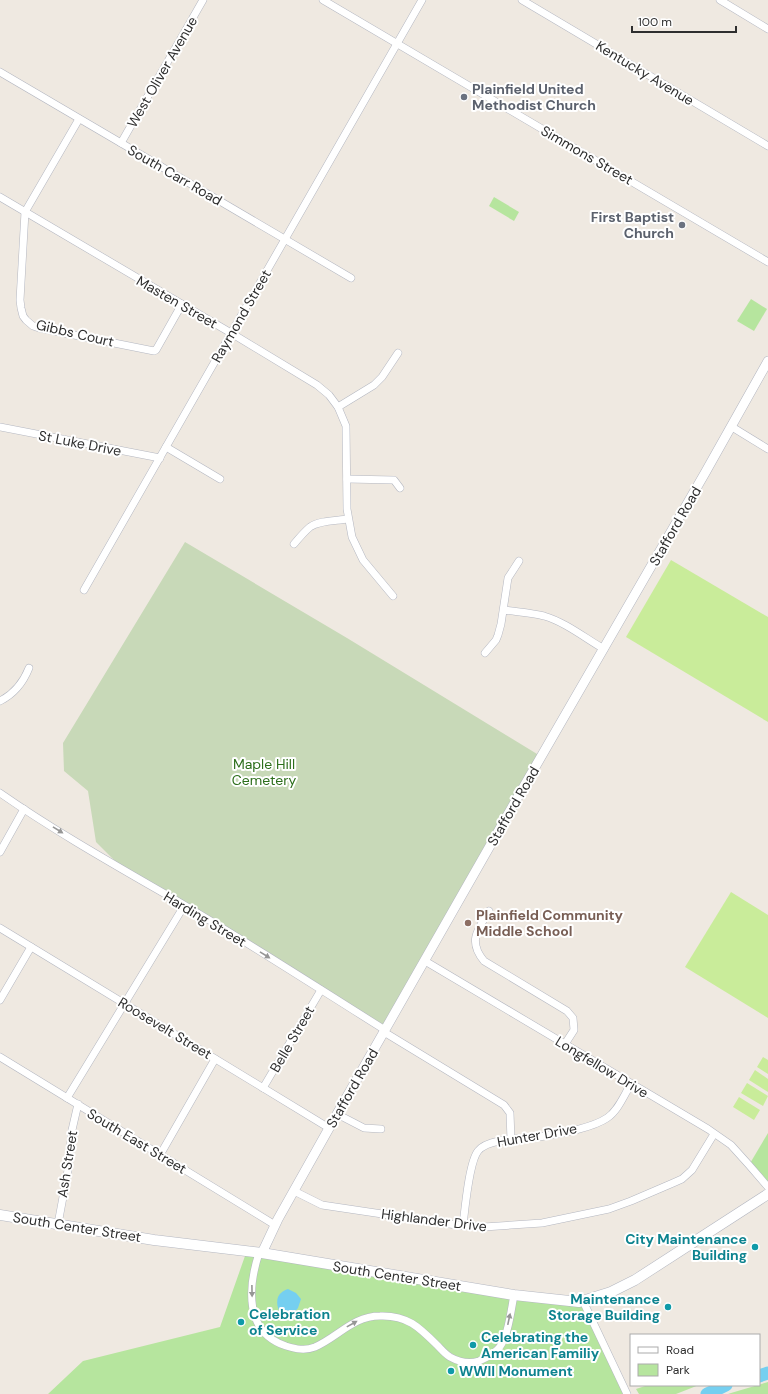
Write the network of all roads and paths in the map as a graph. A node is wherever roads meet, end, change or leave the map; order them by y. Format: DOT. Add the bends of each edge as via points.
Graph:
graph roads {
  1 [pos="203,0"];
  2 [pos="323,0"];
  3 [pos="422,0"];
  4 [pos="522,0"];
  5 [pos="720,0"];
  6 [pos="768,29"];
  7 [pos="398,43"];
  8 [pos="0,72"];
  9 [pos="79,119"];
  10 [pos="121,143"];
  11 [pos="768,146"];
  12 [pos="0,197"];
  13 [pos="25,212"];
  14 [pos="285,240"];
  15 [pos="768,262"];
  16 [pos="351,278"];
  17 [pos="182,304"];
  18 [pos="231,333"];
  19 [pos="398,352"];
  20 [pos="768,361"];
  21 [pos="338,407"];
  22 [pos="0,427"];
  23 [pos="732,427"];
  24 [pos="166,447"];
  25 [pos="768,449"];
  26 [pos="160,458"];
  27 [pos="220,479"];
  28 [pos="347,479"];
  29 [pos="400,488"];
  30 [pos="348,519"];
  31 [pos="294,544"];
  32 [pos="519,561"];
  33 [pos="84,590"];
  34 [pos="393,596"];
  35 [pos="504,610"];
  36 [pos="604,649"];
  37 [pos="485,653"];
  38 [pos="28,668"];
  39 [pos="0,702"];
  40 [pos="0,793"];
  41 [pos="24,809"];
  42 [pos="0,852"];
  43 [pos="184,906"];
  44 [pos="489,911"];
  45 [pos="0,928"];
  46 [pos="31,947"];
  47 [pos="425,961"];
  48 [pos="321,990"];
  49 [pos="0,1000"];
  50 [pos="125,1004"];
  51 [pos="385,1031"];
  52 [pos="565,1044"];
  53 [pos="0,1057"];
  54 [pos="215,1059"];
  55 [pos="631,1084"];
  56 [pos="264,1088"];
  57 [pos="67,1098"];
  58 [pos="78,1104"];
  59 [pos="337,1114"];
  60 [pos="329,1128"];
  61 [pos="381,1129"];
  62 [pos="714,1134"];
  63 [pos="511,1140"];
  64 [pos="160,1155"];
  65 [pos="768,1187"];
  66 [pos="294,1191"];
  67 [pos="768,1194"];
  68 [pos="0,1215"];
  69 [pos="58,1224"];
  70 [pos="275,1225"];
  71 [pos="463,1226"];
  72 [pos="260,1253"];
  73 [pos="514,1295"];
  74 [pos="583,1301"];
  75 [pos="627,1394"];
  1 -- 10 [label="street, West Oliver Avenue"];
  2 -- 7 [label="street, Simmons Street"];
  3 -- 7 [label="street, Raymond Street"];
  4 -- 11 [label="street, Kentucky Avenue"];
  5 -- 6 [label="street"];
  7 -- 14 [label="street, Raymond Street"];
  7 -- 15 [label="street, Simmons Street"];
  8 -- 9 [label="street, South Carr Road"];
  9 -- 10 [label="street, South Carr Road"];
  9 -- 13 [label="street"];
  10 -- 14 [label="street, South Carr Road"];
  12 -- 13 [label="street, Masten Street"];
  13 -- 17 [label="street, Masten Street"];
  13 -- 17 [label="street, Gibbs Court" via="20,300 23,316 33,326 154,351"];
  14 -- 16 [label="street, South Carr Road"];
  14 -- 18 [label="street, Raymond Street"];
  17 -- 18 [label="street, Masten Street"];
  18 -- 21 [label="street, Masten Street" via="317,385"];
  18 -- 24 [label="street, Raymond Street"];
  19 -- 21 [label="street" via="378,381"];
  20 -- 23 [label="street, Stafford Road"];
  21 -- 28 [label="street, Masten Street" via="346,426"];
  22 -- 26 [label="street, St Luke Drive"];
  23 -- 25 [label="street"];
  23 -- 36 [label="street, Stafford Road"];
  24 -- 26 [label="street, Raymond Street"];
  24 -- 27 [label="street"];
  26 -- 33 [label="street, Raymond Street"];
  28 -- 29 [label="street" via="394,480"];
  28 -- 30 [label="street, Masten Street"];
  30 -- 31 [label="street" via="315,525"];
  30 -- 34 [label="street, Masten Street" via="352,537 363,560"];
  32 -- 35 [label="street" via="508,578"];
  35 -- 36 [label="street" via="550,618"];
  35 -- 37 [label="street" via="496,640"];
  36 -- 47 [label="street, Stafford Road"];
  38 -- 39 [label="street" via="26,677 16,690"];
  40 -- 41 [label="street, Harding Street"];
  41 -- 42 [label="street"];
  41 -- 43 [label="street, Harding Street, one-way"];
  43 -- 48 [label="street, Harding Street, one-way"];
  43 -- 50 [label="street"];
  44 -- 52 [label="street" via="475,941 477,953 484,962 570,1014 574,1030"];
  45 -- 46 [label="street, Roosevelt Street"];
  46 -- 49 [label="street"];
  46 -- 50 [label="street, Roosevelt Street"];
  47 -- 51 [label="street, Stafford Road"];
  47 -- 52 [label="street, Longfellow Drive"];
  48 -- 51 [label="street, Harding Street"];
  48 -- 56 [label="street, Belle Street"];
  50 -- 54 [label="street, Roosevelt Street"];
  50 -- 57 [label="street"];
  51 -- 59 [label="street, Stafford Road"];
  51 -- 63 [label="street, Harding Street" via="504,1105 510,1113"];
  52 -- 55 [label="street, Longfellow Drive"];
  53 -- 57 [label="street, South East Street"];
  54 -- 56 [label="street, Roosevelt Street"];
  54 -- 64 [label="street"];
  55 -- 62 [label="street, Longfellow Drive"];
  55 -- 63 [label="street, Hunter Drive" via="612,1113 599,1123 546,1136"];
  56 -- 60 [label="street, Roosevelt Street"];
  57 -- 58 [label="street, South East Street"];
  58 -- 64 [label="street, South East Street"];
  58 -- 69 [label="street, Ash Street"];
  59 -- 60 [label="street, Stafford Road"];
  59 -- 61 [label="street" via="364,1128"];
  60 -- 66 [label="street, Stafford Road"];
  62 -- 65 [label="street, Longfellow Drive" via="731,1145"];
  62 -- 71 [label="street, Highlander Drive" via="688,1174 674,1183 631,1201 590,1214 542,1223"];
  63 -- 71 [label="street, Hunter Drive" via="489,1143 475,1155"];
  64 -- 70 [label="street, South East Street"];
  66 -- 70 [label="street, Stafford Road"];
  66 -- 71 [label="street, Highlander Drive" via="322,1205"];
  67 -- 74 [label="main road, South Center Street" via="635,1280 611,1292"];
  68 -- 69 [label="main road, South Center Street"];
  69 -- 72 [label="main road, South Center Street" via="154,1240"];
  70 -- 72 [label="street, Stafford Road"];
  72 -- 73 [label="main road, South Center Street"];
  72 -- 73 [label="street, one-way" via="251,1289 257,1322 270,1339 295,1349 314,1348 366,1317 390,1316 406,1320 421,1328 456,1360 477,1362 490,1357 499,1349 505,1335"];
  73 -- 74 [label="main road, South Center Street"];
  74 -- 75 [label="street"];
}
